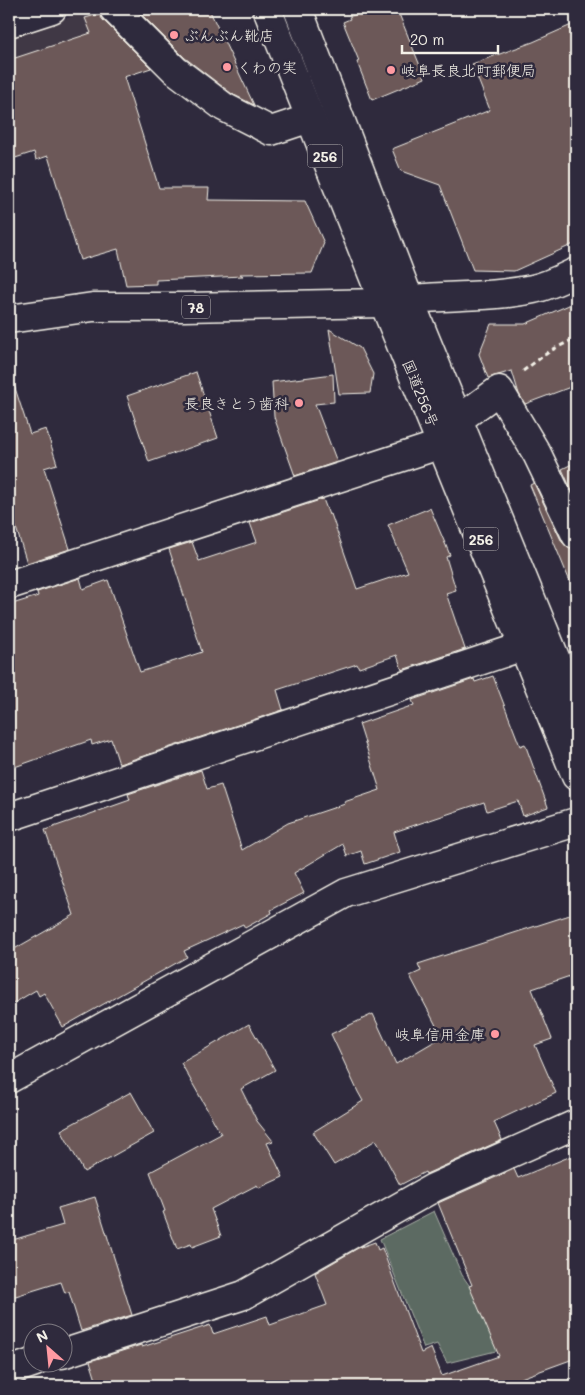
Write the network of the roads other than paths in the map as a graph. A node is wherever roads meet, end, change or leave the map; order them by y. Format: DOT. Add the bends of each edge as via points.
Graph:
graph roads {
  1 [pos="52,9"];
  2 [pos="114,9"];
  3 [pos="267,9"];
  4 [pos="298,9"];
  5 [pos="9,23"];
  6 [pos="310,118"];
  7 [pos="576,272"];
  8 [pos="396,301"];
  9 [pos="9,319"];
  10 [pos="446,431"];
  11 [pos="576,535"];
  12 [pos="9,585"];
  13 [pos="524,646"];
  14 [pos="576,709"];
  15 [pos="576,776"];
  16 [pos="9,817"];
  17 [pos="576,822"];
  18 [pos="9,1079"];
  19 [pos="576,1124"];
  20 [pos="72,1351"];
  21 [pos="22,1366"];
  22 [pos="9,1371"];
  1 -- 5 [label="main road"];
  2 -- 6 [label="main road" via="175,70 224,107 271,131"];
  3 -- 6 [label="main road, 国道256号 / 256"];
  4 -- 8 [label="main road, 国道256号 / 256"];
  6 -- 8 [label="main road, 国道256号 / 256"];
  7 -- 8 [label="main road" via="535,289 505,294"];
  8 -- 9 [label="main road, 78" via="93,307"];
  8 -- 10 [label="main road, 国道256号 / 256"];
  10 -- 11 [label="main road" via="499,390 537,454"];
  10 -- 12 [label="main road"];
  10 -- 13 [label="main road, 国道256号 / 256"];
  10 -- 14 [label="main road, 国道256号 / 256"];
  13 -- 15 [label="main road, 国道256号 / 256"];
  13 -- 16 [label="main road"];
  17 -- 18 [label="main road" via="346,893"];
  19 -- 20 [label="main road" via="433,1188 244,1295"];
  21 -- 22 [label="main road"];
}
